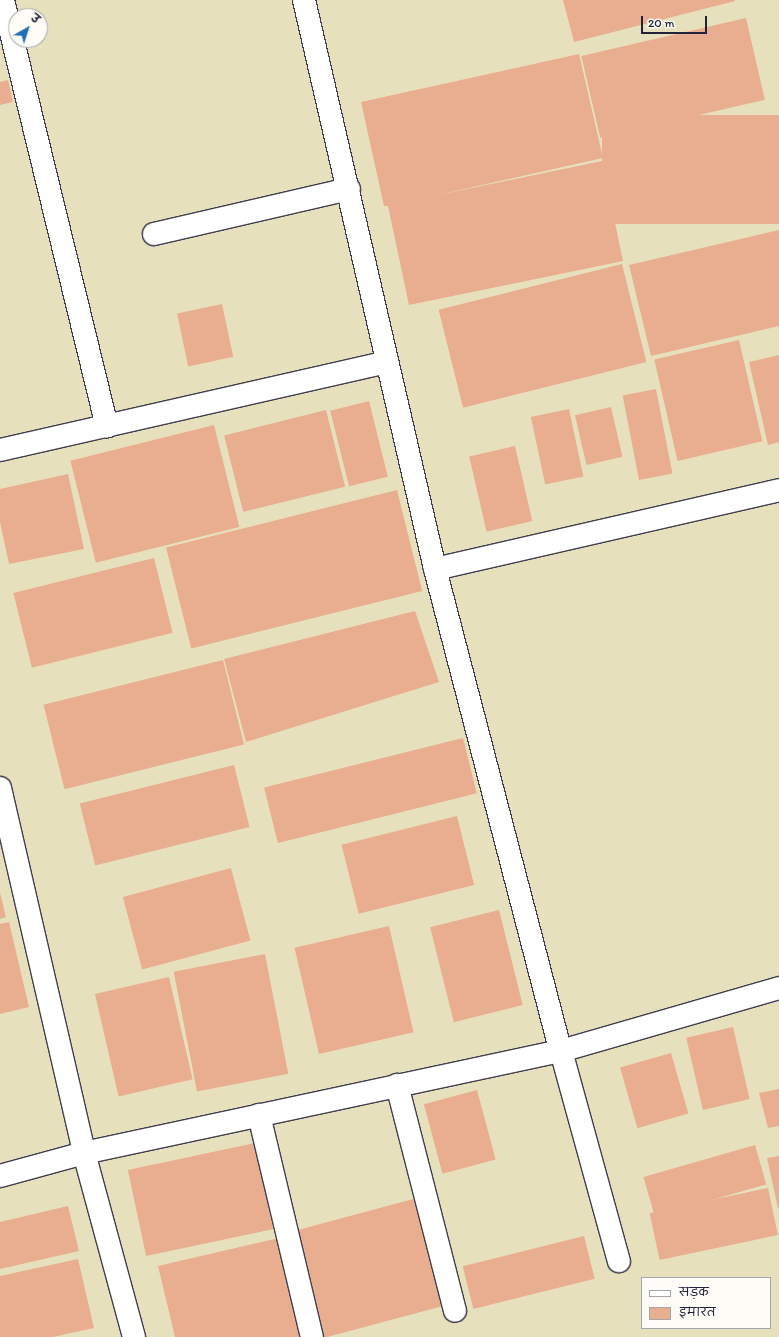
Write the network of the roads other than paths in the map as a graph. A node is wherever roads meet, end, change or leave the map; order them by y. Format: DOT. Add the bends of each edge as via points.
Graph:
graph roads {
  1 [pos="3,0"];
  2 [pos="304,0"];
  3 [pos="349,189"];
  4 [pos="154,234"];
  5 [pos="387,362"];
  6 [pos="107,426"];
  7 [pos="0,450"];
  8 [pos="779,490"];
  9 [pos="435,569"];
  10 [pos="0,788"];
  11 [pos="779,988"];
  12 [pos="561,1051"];
  13 [pos="397,1085"];
  14 [pos="259,1115"];
  15 [pos="84,1153"];
  16 [pos="0,1176"];
  17 [pos="619,1261"];
  18 [pos="456,1311"];
  19 [pos="134,1337"];
  20 [pos="312,1337"];
  1 -- 6 [label="street"];
  2 -- 3 [label="street"];
  3 -- 4 [label="street"];
  3 -- 5 [label="street"];
  5 -- 6 [label="street"];
  5 -- 9 [label="street"];
  6 -- 7 [label="street"];
  8 -- 9 [label="street"];
  9 -- 12 [label="street"];
  10 -- 15 [label="street"];
  11 -- 12 [label="street"];
  12 -- 13 [label="street"];
  12 -- 17 [label="street"];
  13 -- 14 [label="street"];
  13 -- 18 [label="street"];
  14 -- 15 [label="street"];
  14 -- 20 [label="street"];
  15 -- 16 [label="street"];
  15 -- 19 [label="street"];
}
